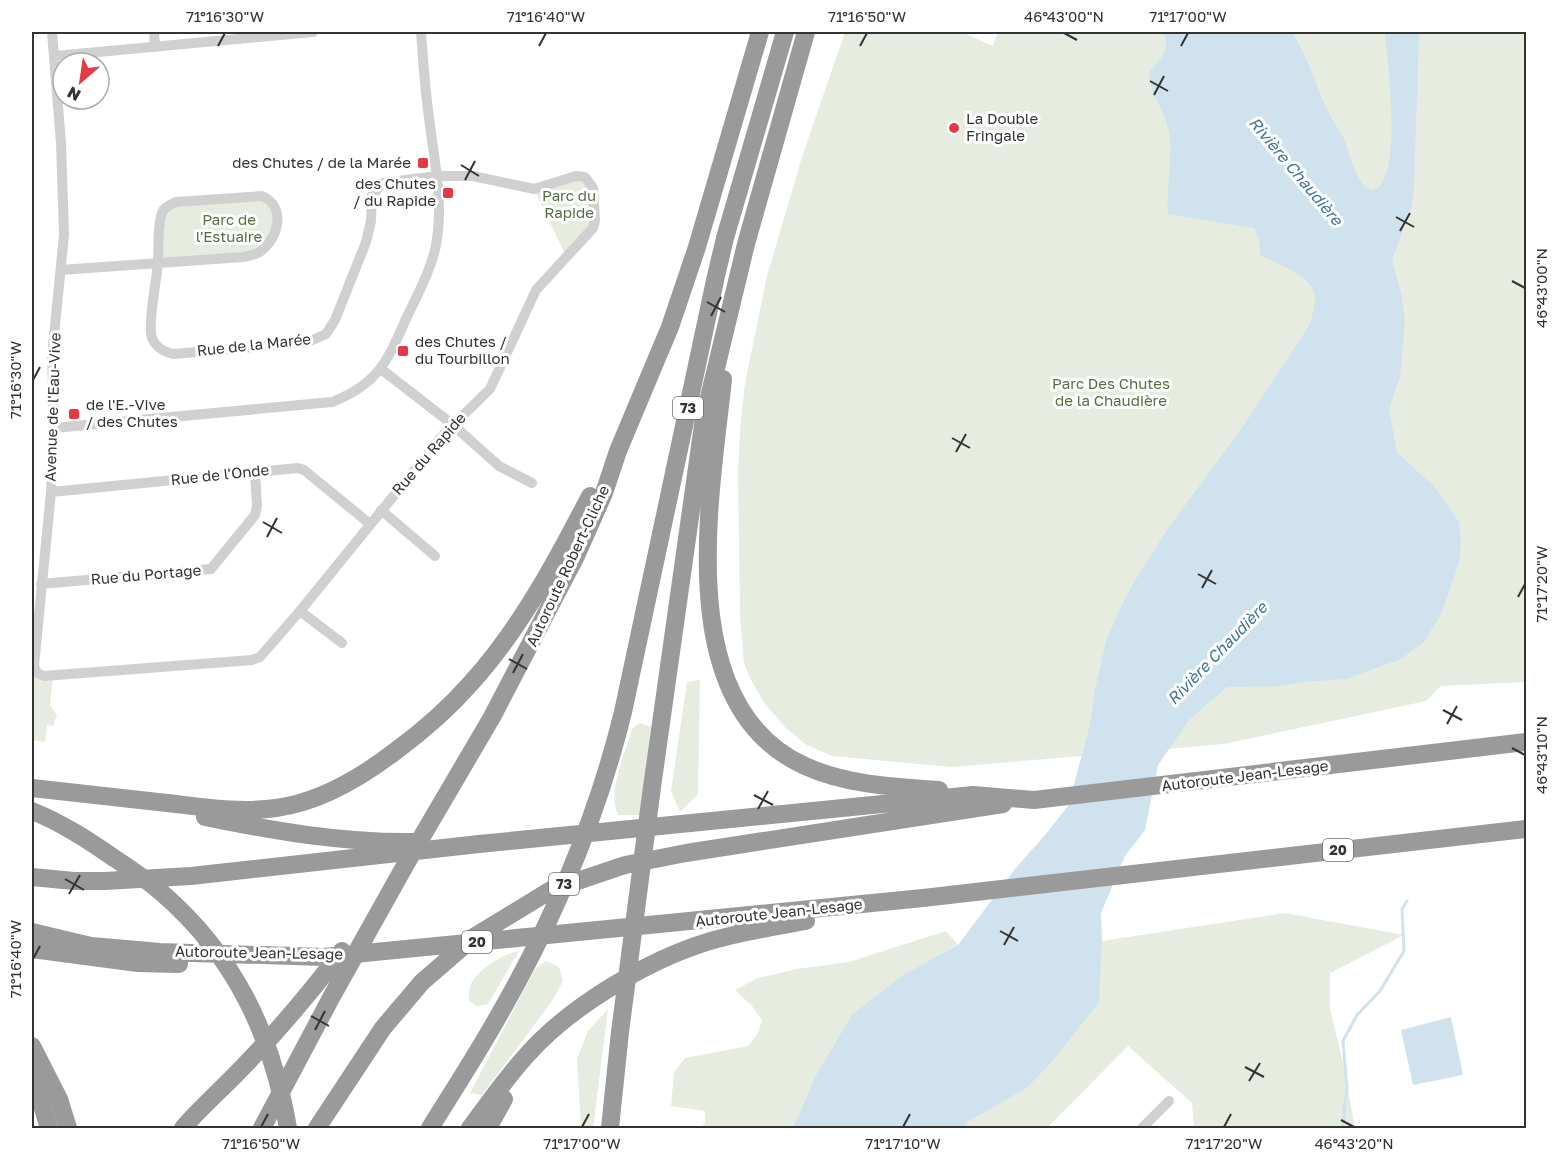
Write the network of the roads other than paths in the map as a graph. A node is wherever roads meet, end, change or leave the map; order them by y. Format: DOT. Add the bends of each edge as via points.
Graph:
graph roads {
  1 [pos="52,32"];
  2 [pos="154,32"];
  3 [pos="313,32"];
  4 [pos="421,32"];
  5 [pos="749,32"];
  6 [pos="760,32"];
  7 [pos="785,32"];
  8 [pos="806,32"];
  9 [pos="819,32"];
  10 [pos="254,35"];
  11 [pos="155,47"];
  12 [pos="54,51"];
  13 [pos="111,51"];
  14 [pos="59,111"];
  15 [pos="780,123"];
  16 [pos="728,141"];
  17 [pos="437,176"];
  18 [pos="158,263"];
  19 [pos="61,270"];
  20 [pos="729,317"];
  21 [pos="381,369"];
  22 [pos="452,424"];
  23 [pos="54,428"];
  24 [pos="618,451"];
  25 [pos="255,472"];
  26 [pos="532,483"];
  27 [pos="51,492"];
  28 [pos="381,510"];
  29 [pos="370,524"];
  30 [pos="435,556"];
  31 [pos="41,584"];
  32 [pos="300,611"];
  33 [pos="342,643"];
  34 [pos="37,673"];
  35 [pos="1527,742"];
  36 [pos="32,788"];
  37 [pos="88,795"];
  38 [pos="973,795"];
  39 [pos="1034,800"];
  40 [pos="32,811"];
  41 [pos="32,824"];
  42 [pos="1527,828"];
  43 [pos="479,844"];
  44 [pos="116,860"];
  45 [pos="407,862"];
  46 [pos="32,877"];
  47 [pos="923,898"];
  48 [pos="32,932"];
  49 [pos="32,949"];
  50 [pos="324,957"];
  51 [pos="582,1007"];
  52 [pos="32,1046"];
  53 [pos="32,1074"];
  54 [pos="1169,1101"];
  55 [pos="49,1128"];
  56 [pos="68,1128"];
  57 [pos="183,1128"];
  58 [pos="262,1128"];
  59 [pos="288,1128"];
  60 [pos="317,1128"];
  61 [pos="430,1128"];
  62 [pos="470,1128"];
  63 [pos="488,1128"];
  64 [pos="608,1128"];
  65 [pos="1142,1128"];
  1 -- 12 [label="street, Avenue de l'Eau-Vive"];
  2 -- 11 [label="street"];
  3 -- 10 [label="street"];
  4 -- 17 [label="street"];
  5 -- 16 [label="highway"];
  6 -- 16 [label="highway, Autoroute Robert-Cliche"];
  7 -- 61 [label="highway, 73" via="720,257 623,712 602,787 558,897 519,978"];
  8 -- 15 [label="highway"];
  9 -- 15 [label="highway" via="797,92"];
  10 -- 11 [label="street"];
  11 -- 13 [label="street"];
  14 -- 19 [label="street, Avenue de l'Eau-Vive" via="64,236"];
  15 -- 20 [label="highway"];
  16 -- 24 [label="highway, Autoroute Robert-Cliche" via="670,327"];
  17 -- 18 [label="street, Rue de la Marée" via="383,183 376,189 366,242 335,320 326,334 308,342 166,352 151,334"];
  17 -- 21 [label="street" via="439,216 435,248 396,343"];
  17 -- 22 [label="street, Rue du Rapide" via="473,176 534,189 576,176 585,177 593,188 595,220 593,228 536,290 490,389"];
  18 -- 18 [label="street" via="254,255 275,231 279,215 276,205 262,196 168,205 160,219"];
  18 -- 19 [label="street"];
  19 -- 23 [label="street, Avenue de l'Eau-Vive" via="52,356"];
  20 -- 38 [label="highway" via="710,482 708,570 716,649 736,702 765,738 803,765 829,776 865,784"];
  20 -- 64 [label="highway" via="702,429"];
  21 -- 22 [label="street"];
  21 -- 23 [label="street" via="365,386 332,402"];
  22 -- 26 [label="street" via="499,466"];
  22 -- 28 [label="street, Rue du Rapide"];
  23 -- 27 [label="street, Avenue de l'Eau-Vive"];
  24 -- 37 [label="highway" via="537,592 473,682 425,729 363,775 327,793 276,808 209,808"];
  24 -- 45 [label="highway, Autoroute Robert-Cliche" via="604,493 555,598 492,717"];
  25 -- 27 [label="street, Rue de l'Onde"];
  25 -- 29 [label="street, Rue de l'Onde" via="304,470"];
  25 -- 31 [label="street, Rue du Portage" via="255,515 211,569"];
  27 -- 31 [label="street, Avenue de l'Eau-Vive"];
  28 -- 29 [label="street, Rue du Rapide"];
  28 -- 30 [label="street"];
  29 -- 32 [label="street, Rue du Rapide"];
  31 -- 34 [label="street, Avenue de l'Eau-Vive" via="34,666"];
  32 -- 33 [label="street"];
  32 -- 34 [label="street, Rue du Rapide" via="266,651 252,660 44,676"];
  35 -- 39 [label="highway, Autoroute Jean-Lesage"];
  36 -- 37 [label="highway"];
  37 -- 43 [label="highway" via="310,834"];
  38 -- 39 [label="highway, Autoroute Jean-Lesage"];
  38 -- 43 [label="highway, Autoroute Jean-Lesage"];
  39 -- 60 [label="highway" via="686,853 625,865 551,890 507,915 444,961 403,1004"];
  40 -- 44 [label="highway" via="86,838"];
  41 -- 44 [label="highway" via="83,842"];
  42 -- 47 [label="highway, Autoroute Jean-Lesage / 20"];
  43 -- 46 [label="highway, Autoroute Jean-Lesage" via="191,876 105,881"];
  44 -- 59 [label="highway" via="163,893 230,969 269,1048"];
  45 -- 57 [label="highway" via="311,991"];
  45 -- 58 [label="highway, Autoroute Robert-Cliche"];
  47 -- 50 [label="highway, Autoroute Jean-Lesage / 20"];
  47 -- 51 [label="highway" via="707,941 644,968"];
  48 -- 50 [label="highway, Autoroute Jean-Lesage / 20" via="91,946 137,950"];
  49 -- 50 [label="highway" via="138,963 255,964"];
  51 -- 62 [label="highway" via="527,1055"];
  51 -- 63 [label="highway" via="528,1065"];
  52 -- 56 [label="highway" via="59,1099"];
  53 -- 55 [label="highway"];
  54 -- 65 [label="street"];
}
